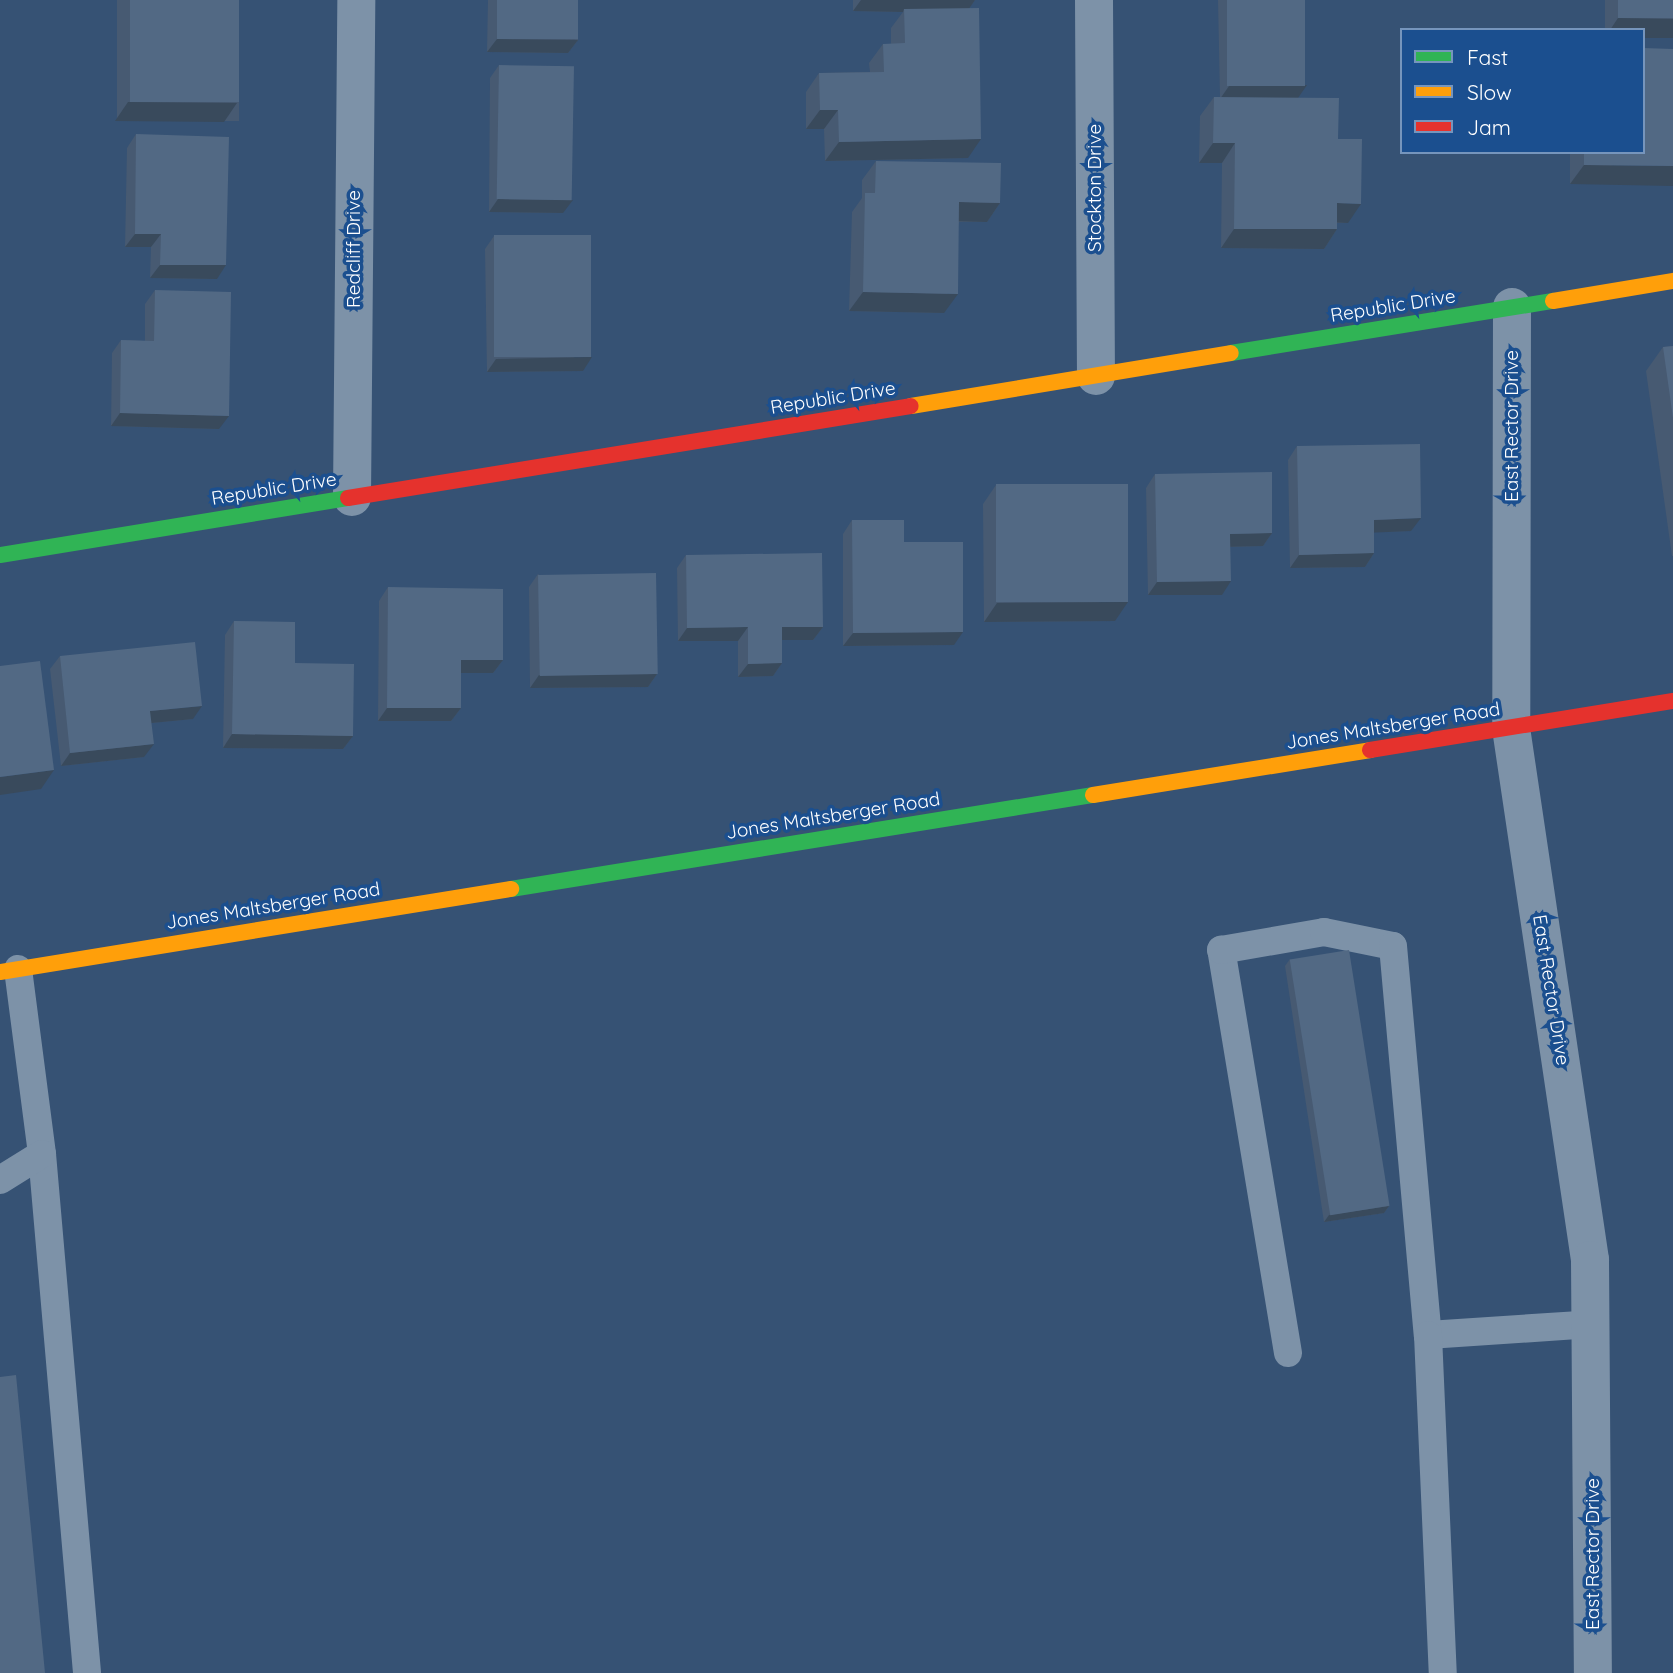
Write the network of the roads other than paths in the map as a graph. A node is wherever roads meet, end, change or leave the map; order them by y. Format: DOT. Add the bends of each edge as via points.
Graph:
graph roads {
  1 [pos="356,0"];
  2 [pos="1094,0"];
  3 [pos="1673,281"];
  4 [pos="1512,307"];
  5 [pos="1096,376"];
  6 [pos="352,497"];
  7 [pos="0,555"];
  8 [pos="1673,701"];
  9 [pos="1511,728"];
  10 [pos="9,970"];
  11 [pos="42,1154"];
  12 [pos="0,1180"];
  13 [pos="1592,1324"];
  14 [pos="1428,1335"];
  15 [pos="1288,1353"];
  16 [pos="87,1673"];
  17 [pos="1443,1673"];
  18 [pos="1593,1673"];
  1 -- 6 [label="street, Redcliff Drive"];
  2 -- 5 [label="street, Stockton Drive"];
  3 -- 4 [label="street, Republic Drive"];
  4 -- 5 [label="street, Republic Drive"];
  4 -- 9 [label="street, East Rector Drive"];
  5 -- 6 [label="street, Republic Drive"];
  6 -- 7 [label="street, Republic Drive"];
  8 -- 9 [label="street, Jones Maltsberger Road"];
  9 -- 10 [label="street, Jones Maltsberger Road"];
  9 -- 13 [label="street, East Rector Drive" via="1576,1150 1590,1259"];
  10 -- 11 [label="lane"];
  11 -- 12 [label="lane"];
  11 -- 16 [label="lane"];
  13 -- 14 [label="lane"];
  13 -- 18 [label="street, East Rector Drive"];
  14 -- 15 [label="lane" via="1392,946 1324,932 1221,950"];
  14 -- 17 [label="lane"];
}
